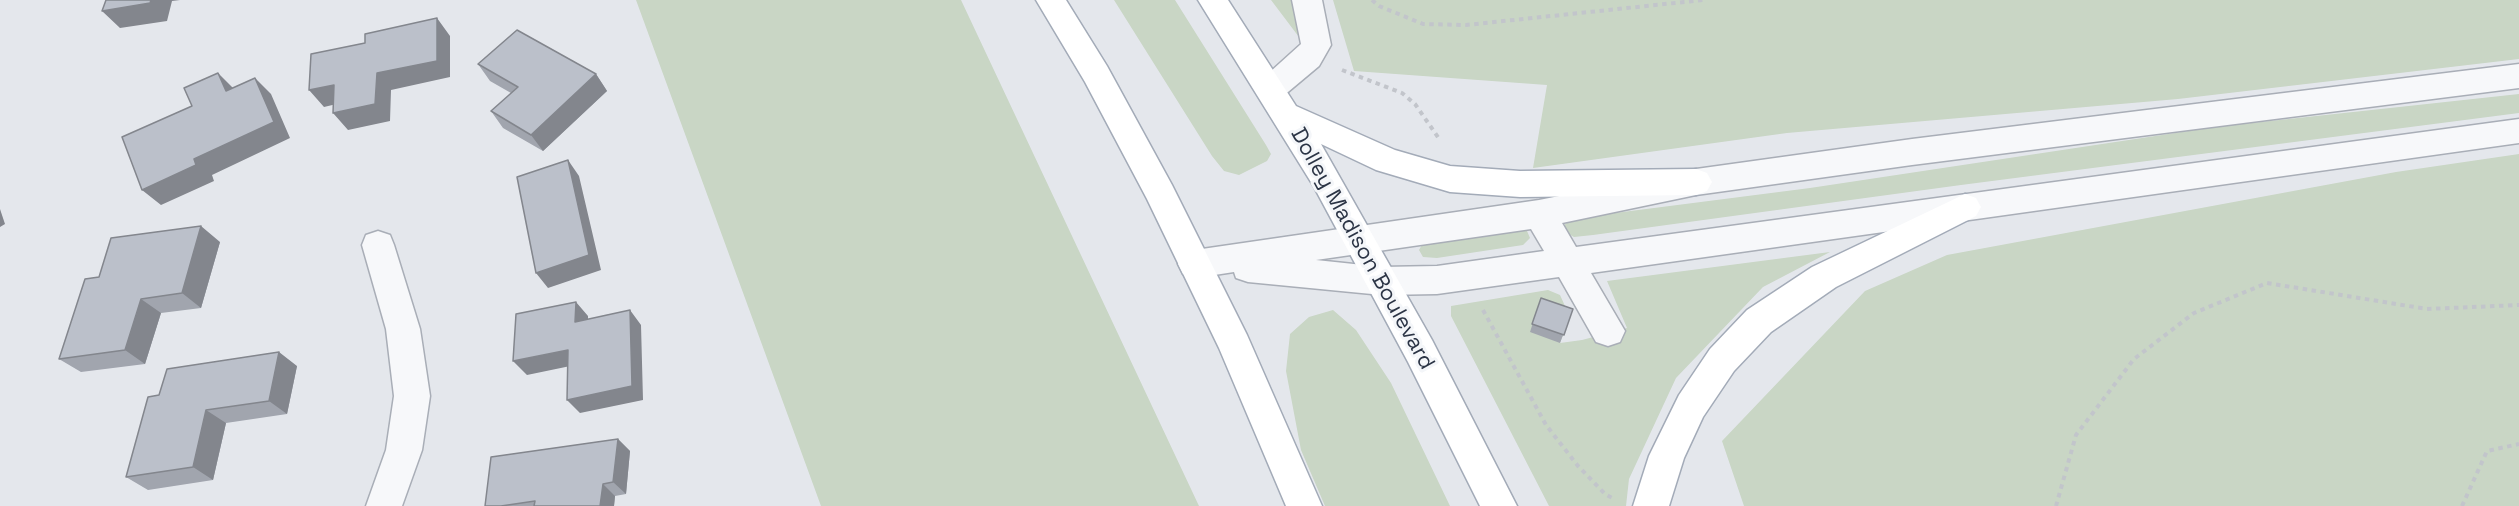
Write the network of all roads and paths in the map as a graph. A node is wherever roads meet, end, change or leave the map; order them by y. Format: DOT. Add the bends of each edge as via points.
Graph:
graph roads {
  1 [pos="1051,0"];
  2 [pos="1213,0"];
  3 [pos="1307,0"];
  4 [pos="1372,0"];
  5 [pos="1703,0"];
  6 [pos="2519,76"];
  7 [pos="1279,102"];
  8 [pos="2519,131"];
  9 [pos="1696,182"];
  10 [pos="1965,207"];
  11 [pos="1539,214"];
  12 [pos="1359,240"];
  13 [pos="378,245"];
  14 [pos="1568,263"];
  15 [pos="1195,264"];
  16 [pos="1382,281"];
  17 [pos="2519,305"];
  18 [pos="1608,331"];
  19 [pos="2519,444"];
  20 [pos="384,506"];
  21 [pos="1304,506"];
  22 [pos="1499,506"];
  23 [pos="1651,506"];
  24 [pos="2056,506"];
  25 [pos="2462,506"];
  1 -- 15 [label="main road" via="1128,131"];
  2 -- 7 [label="main road, Dolley Madison Boulevard"];
  3 -- 7 [label="street" via="1316,45"];
  4 -- 5 [label="path" via="1423,24 1466,25"];
  6 -- 9 [label="street"];
  7 -- 9 [label="main road" via="1387,161 1450,179 1512,184"];
  7 -- 12 [label="main road, Dolley Madison Boulevard"];
  8 -- 10 [label="street"];
  9 -- 11 [label="street"];
  10 -- 14 [label="street"];
  10 -- 23 [label="main road" via="1824,277 1753,327 1722,360 1691,406 1667,456"];
  11 -- 12 [label="street"];
  11 -- 14 [label="street"];
  12 -- 15 [label="street"];
  12 -- 16 [label="main road, Dolley Madison Boulevard"];
  13 -- 20 [label="street" via="403,328 412,396 404,450"];
  14 -- 16 [label="street" via="1437,280"];
  14 -- 18 [label="street"];
  15 -- 16 [label="street"];
  15 -- 21 [label="main road"];
  16 -- 22 [label="main road, Dolley Madison Boulevard"];
  17 -- 24 [label="path" via="2427,309 2267,283 2194,314 2134,359 2076,435"];
  19 -- 25 [label="path" via="2487,451"];
}
